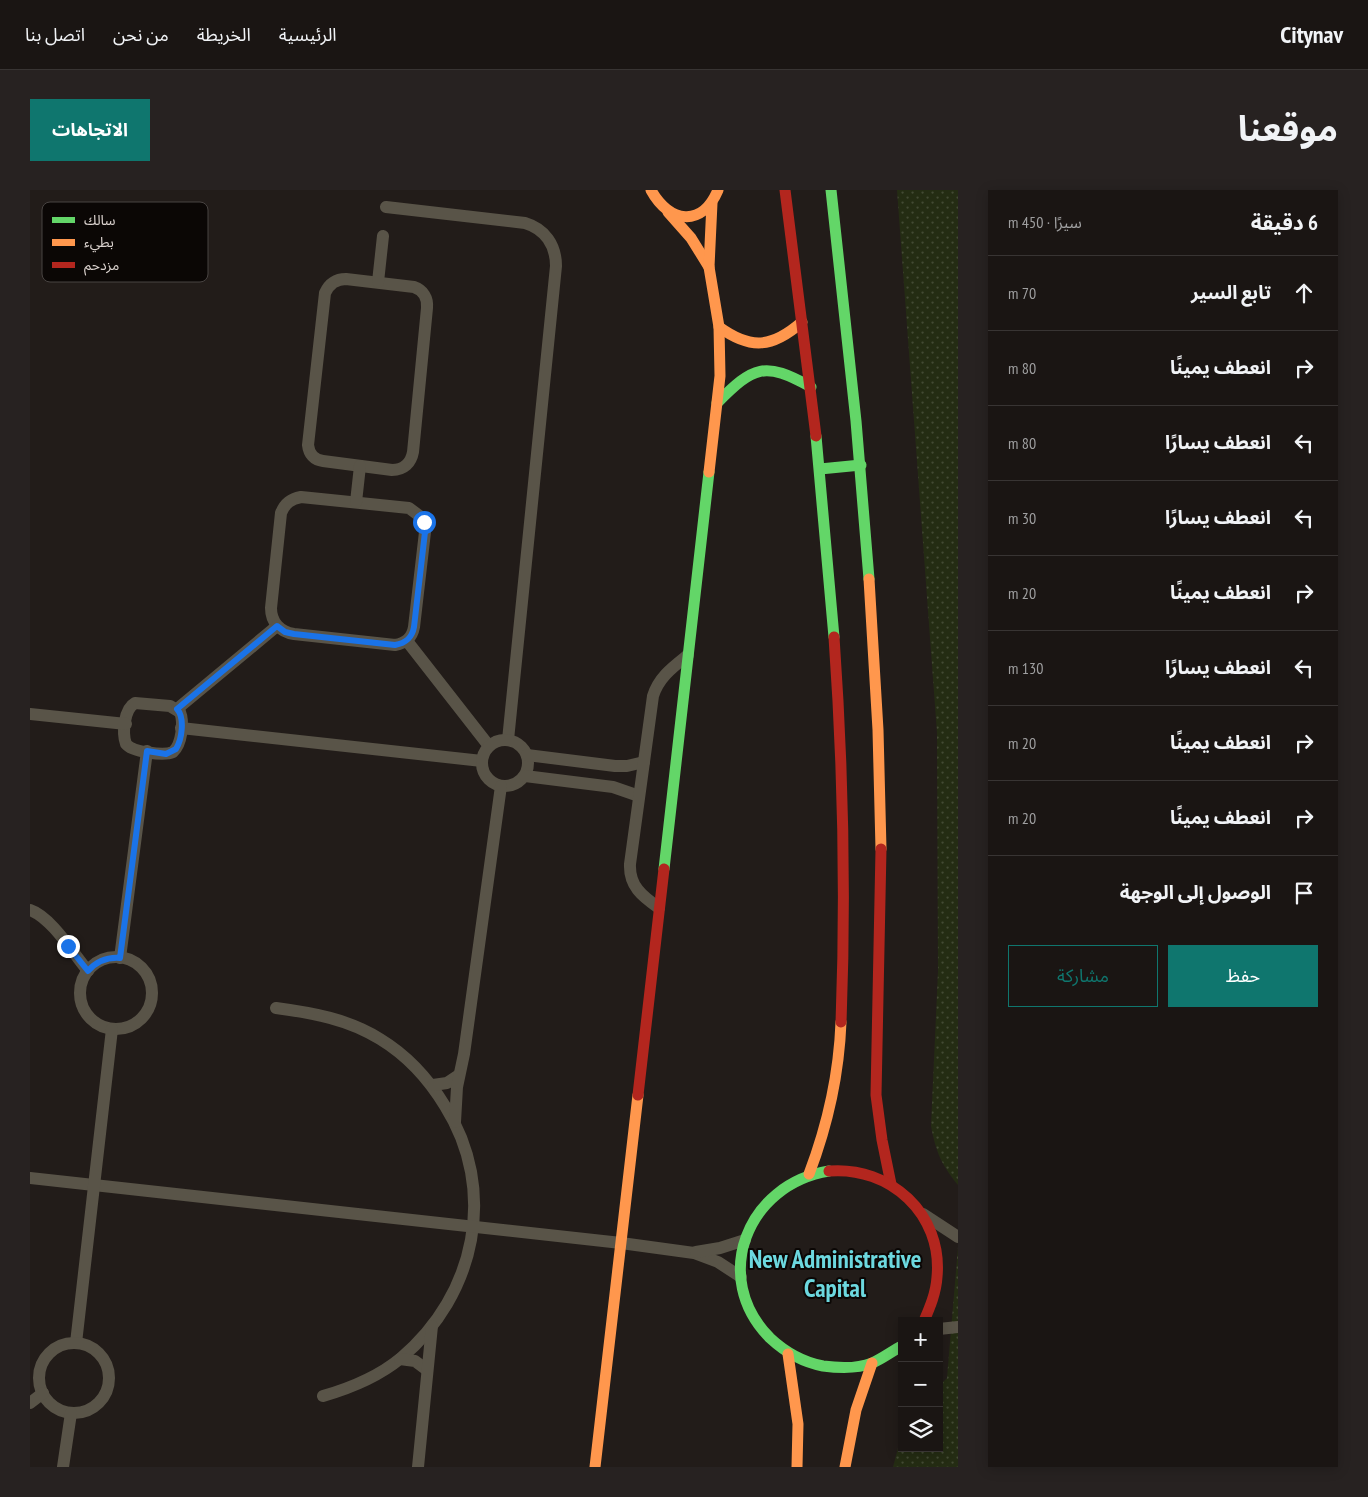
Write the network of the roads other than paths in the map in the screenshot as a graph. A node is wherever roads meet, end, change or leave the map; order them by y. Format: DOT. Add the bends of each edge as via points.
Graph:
graph roads {
  1 [pos="639,190"];
  2 [pos="718,190"];
  3 [pos="785,190"];
  4 [pos="831,190"];
  5 [pos="653,194"];
  6 [pos="712,203"];
  7 [pos="386,207"];
  8 [pos="668,212"];
  9 [pos="383,236"];
  10 [pos="709,267"];
  11 [pos="378,282"];
  12 [pos="802,322"];
  13 [pos="720,327"];
  14 [pos="811,387"];
  15 [pos="717,404"];
  16 [pos="861,465"];
  17 [pos="360,466"];
  18 [pos="820,469"];
  19 [pos="356,502"];
  20 [pos="277,626"];
  21 [pos="406,641"];
  22 [pos="688,655"];
  23 [pos="177,709"];
  24 [pos="30,714"];
  25 [pos="126,724"];
  26 [pos="181,728"];
  27 [pos="508,740"];
  28 [pos="489,746"];
  29 [pos="147,751"];
  30 [pos="527,755"];
  31 [pos="482,761"];
  32 [pos="644,762"];
  33 [pos="609,765"];
  34 [pos="524,776"];
  35 [pos="500,786"];
  36 [pos="606,787"];
  37 [pos="639,796"];
  38 [pos="659,908"];
  39 [pos="30,910"];
  40 [pos="120,958"];
  41 [pos="88,971"];
  42 [pos="276,1008"];
  43 [pos="112,1029"];
  44 [pos="459,1075"];
  45 [pos="433,1086"];
  46 [pos="455,1122"];
  47 [pos="809,1174"];
  48 [pos="30,1178"];
  49 [pos="891,1184"];
  50 [pos="95,1185"];
  51 [pos="921,1213"];
  52 [pos="473,1227"];
  53 [pos="958,1237"];
  54 [pos="745,1240"];
  55 [pos="620,1243"];
  56 [pos="694,1253"];
  57 [pos="741,1277"];
  58 [pos="926,1317"];
  59 [pos="432,1326"];
  60 [pos="958,1327"];
  61 [pos="943,1329"];
  62 [pos="76,1343"];
  63 [pos="898,1348"];
  64 [pos="788,1354"];
  65 [pos="400,1358"];
  66 [pos="872,1363"];
  67 [pos="427,1370"];
  68 [pos="43,1393"];
  69 [pos="323,1396"];
  70 [pos="30,1403"];
  71 [pos="71,1413"];
  72 [pos="64,1467"];
  73 [pos="418,1467"];
  74 [pos="595,1467"];
  75 [pos="797,1467"];
  76 [pos="844,1467"];
  1 -- 5 [label="main road"];
  2 -- 6 [label="main road"];
  3 -- 12 [label="main road"];
  4 -- 16 [label="main road"];
  5 -- 8 [label="main road" via="660,207"];
  6 -- 8 [label="main road" via="705,210 687,216"];
  6 -- 10 [label="main road"];
  7 -- 27 [label="street" via="525,223 544,233 555,251"];
  8 -- 10 [label="main road" via="691,238"];
  9 -- 11 [label="street"];
  10 -- 13 [label="main road"];
  11 -- 17 [label="street" via="414,286 427,299 413,452 408,464 401,468"];
  11 -- 17 [label="street" via="342,279 335,281 327,290 308,445 312,455 320,461"];
  12 -- 13 [label="main road" via="785,337 757,344 738,340"];
  12 -- 14 [label="main road"];
  13 -- 15 [label="main road"];
  14 -- 15 [label="main road" via="777,370 759,371 743,378"];
  14 -- 18 [label="main road"];
  15 -- 22 [label="main road"];
  16 -- 18 [label="main road"];
  16 -- 49 [label="main road" via="881,810 881,958 876,1095"];
  17 -- 19 [label="street"];
  18 -- 47 [label="main road" via="843,770 844,902 837,1073 830,1111"];
  19 -- 20 [label="street" via="301,497 290,500 283,508 271,608"];
  19 -- 21 [label="street" via="409,508 424,522 414,627"];
  20 -- 21 [label="street" via="294,634 395,645"];
  20 -- 23 [label="street"];
  21 -- 28 [label="street"];
  22 -- 32 [label="street" via="664,675 654,690"];
  22 -- 38 [label="main road"];
  23 -- 25 [label="street" via="135,703 128,709"];
  23 -- 26 [label="street" via="181,715"];
  24 -- 25 [label="street"];
  25 -- 29 [label="street" via="126,744 131,749"];
  26 -- 29 [label="street" via="178,746 173,752"];
  26 -- 31 [label="street"];
  27 -- 28 [label="street"];
  27 -- 30 [label="street" via="518,743"];
  28 -- 31 [label="street"];
  29 -- 40 [label="street"];
  30 -- 33 [label="street"];
  30 -- 34 [label="street" via="528,766"];
  31 -- 35 [label="street" via="486,777"];
  32 -- 33 [label="street"];
  32 -- 37 [label="street"];
  33 -- 36 [label="street" via="603,775"];
  34 -- 35 [label="street" via="512,785"];
  34 -- 36 [label="street"];
  35 -- 44 [label="street"];
  36 -- 37 [label="street"];
  37 -- 38 [label="street" via="630,876 638,892"];
  38 -- 55 [label="main road"];
  39 -- 41 [label="street" via="48,922"];
  40 -- 41 [label="street" via="99,962"];
  40 -- 43 [label="street" via="144,970 152,996 148,1010 139,1021 127,1028"];
  41 -- 43 [label="street" via="80,990 82,1004 88,1016 99,1025"];
  42 -- 45 [label="street" via="329,1016 363,1029 402,1054"];
  43 -- 50 [label="street"];
  44 -- 45 [label="street" via="447,1083"];
  44 -- 46 [label="street"];
  45 -- 46 [label="street"];
  46 -- 52 [label="street" via="466,1147 473,1180"];
  47 -- 49 [label="main road" via="851,1170"];
  47 -- 54 [label="main road" via="774,1194 756,1215"];
  48 -- 50 [label="street"];
  49 -- 51 [label="main road"];
  50 -- 52 [label="street"];
  50 -- 62 [label="street"];
  51 -- 53 [label="street"];
  51 -- 58 [label="main road" via="934,1238 938,1266 935,1294"];
  52 -- 55 [label="street"];
  52 -- 59 [label="street" via="456,1286"];
  54 -- 56 [label="street"];
  54 -- 57 [label="main road"];
  55 -- 56 [label="street"];
  55 -- 74 [label="main road"];
  56 -- 57 [label="street" via="718,1262"];
  57 -- 64 [label="main road" via="746,1303 755,1321 767,1337"];
  59 -- 65 [label="street"];
  59 -- 67 [label="street"];
  60 -- 61 [label="street"];
  62 -- 68 [label="street" via="62,1346 45,1359 40,1372"];
  62 -- 71 [label="street" via="90,1347 102,1356 109,1382 98,1404 85,1411"];
  63 -- 66 [label="main road"];
  64 -- 66 [label="main road" via="823,1367 848,1368"];
  64 -- 75 [label="main road" via="798,1404 800,1446"];
  65 -- 67 [label="street" via="415,1361"];
  65 -- 69 [label="street" via="358,1384"];
  66 -- 76 [label="main road" via="856,1410"];
  67 -- 73 [label="street"];
  68 -- 70 [label="street"];
  68 -- 71 [label="street" via="57,1409"];
  71 -- 72 [label="street"];
}
